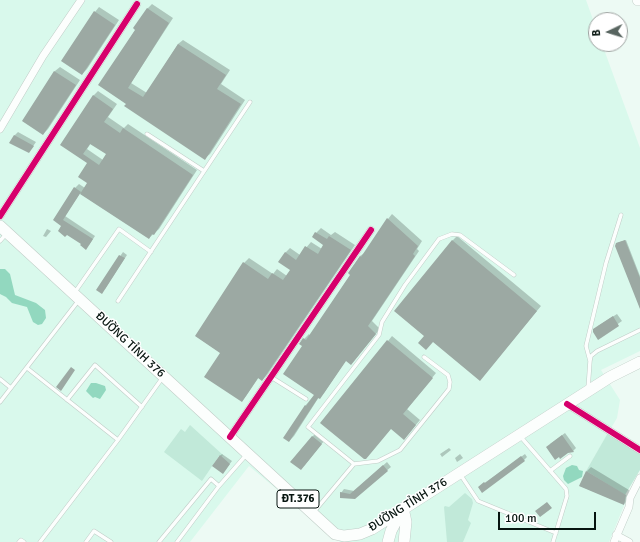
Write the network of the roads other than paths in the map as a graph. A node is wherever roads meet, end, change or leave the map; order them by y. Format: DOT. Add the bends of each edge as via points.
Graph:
graph roads {
  1 [pos="81,0"];
  2 [pos="137,4"];
  3 [pos="250,102"];
  4 [pos="0,129"];
  5 [pos="147,134"];
  6 [pos="204,171"];
  7 [pos="621,215"];
  8 [pos="0,216"];
  9 [pos="4,229"];
  10 [pos="371,230"];
  11 [pos="0,241"];
  12 [pos="151,252"];
  13 [pos="514,275"];
  14 [pos="77,296"];
  15 [pos="118,301"];
  16 [pos="640,330"];
  17 [pos="424,356"];
  18 [pos="590,361"];
  19 [pos="640,362"];
  20 [pos="27,368"];
  21 [pos="164,376"];
  22 [pos="271,377"];
  23 [pos="0,379"];
  24 [pos="11,388"];
  25 [pos="587,392"];
  26 [pos="306,399"];
  27 [pos="67,400"];
  28 [pos="0,402"];
  29 [pos="567,404"];
  30 [pos="142,407"];
  31 [pos="519,435"];
  32 [pos="230,437"];
  33 [pos="118,440"];
  34 [pos="640,450"];
  35 [pos="247,453"];
  36 [pos="570,456"];
  37 [pos="354,464"];
  38 [pos="550,471"];
  39 [pos="459,473"];
  40 [pos="640,478"];
  41 [pos="219,486"];
  42 [pos="403,508"];
  43 [pos="313,513"];
  44 [pos="556,533"];
  45 [pos="615,538"];
  46 [pos="19,542"];
  47 [pos="24,542"];
  48 [pos="40,542"];
  49 [pos="86,542"];
  50 [pos="111,542"];
  51 [pos="159,542"];
  52 [pos="177,542"];
  53 [pos="388,542"];
  54 [pos="404,542"];
  55 [pos="553,542"];
  56 [pos="629,542"];
  1 -- 4 [label="street" via="43,56"];
  2 -- 8 [label="street"];
  3 -- 6 [label="lane"];
  5 -- 6 [label="lane"];
  6 -- 12 [label="lane"];
  7 -- 18 [label="lane" via="606,263 586,346"];
  9 -- 11 [label="lane"];
  9 -- 14 [label="main road, ĐƯỜNG TỈNH 376 / ĐT.376"];
  10 -- 22 [label="street"];
  12 -- 14 [label="lane" via="119,230"];
  12 -- 15 [label="lane"];
  13 -- 37 [label="lane" via="460,235 452,234 440,239 405,285 382,322 379,335 308,427"];
  14 -- 20 [label="lane"];
  14 -- 21 [label="main road, ĐƯỜNG TỈNH 376 / ĐT.376"];
  16 -- 18 [label="lane" via="597,351 591,356"];
  17 -- 37 [label="lane" via="448,375 449,389 400,450 378,461"];
  18 -- 25 [label="lane"];
  19 -- 25 [label="main road, ĐƯỜNG TỈNH 376 / ĐT.376"];
  20 -- 24 [label="lane"];
  20 -- 27 [label="lane"];
  21 -- 30 [label="lane"];
  21 -- 32 [label="main road, ĐƯỜNG TỈNH 376 / ĐT.376"];
  22 -- 26 [label="lane"];
  22 -- 32 [label="street"];
  23 -- 24 [label="lane"];
  24 -- 28 [label="lane"];
  25 -- 29 [label="main road, ĐƯỜNG TỈNH 376 / ĐT.376"];
  27 -- 30 [label="lane" via="95,365"];
  27 -- 33 [label="lane"];
  29 -- 31 [label="main road, ĐƯỜNG TỈNH 376 / ĐT.376"];
  29 -- 34 [label="street"];
  30 -- 33 [label="lane"];
  31 -- 38 [label="lane"];
  31 -- 39 [label="main road, ĐƯỜNG TỈNH 376 / ĐT.376"];
  32 -- 35 [label="main road, ĐƯỜNG TỈNH 376 / ĐT.376"];
  33 -- 48 [label="lane"];
  35 -- 41 [label="lane"];
  35 -- 43 [label="main road, ĐƯỜNG TỈNH 376 / ĐT.376"];
  36 -- 38 [label="lane"];
  37 -- 43 [label="lane"];
  38 -- 44 [label="lane" via="566,489 567,496"];
  39 -- 42 [label="main road, ĐƯỜNG TỈNH 376 / ĐT.376"];
  39 -- 44 [label="lane" via="478,501"];
  40 -- 45 [label="street"];
  41 -- 51 [label="lane" via="211,479"];
  41 -- 52 [label="lane"];
  42 -- 43 [label="main road, ĐƯỜNG TỈNH 376 / ĐT.376" via="366,532 344,536 335,534"];
  42 -- 53 [label="main road"];
  42 -- 54 [label="main road" via="406,522"];
  44 -- 55 [label="lane"];
  45 -- 56 [label="street"];
  46 -- 47 [label="lane"];
  49 -- 50 [label="lane" via="94,531"];
}
